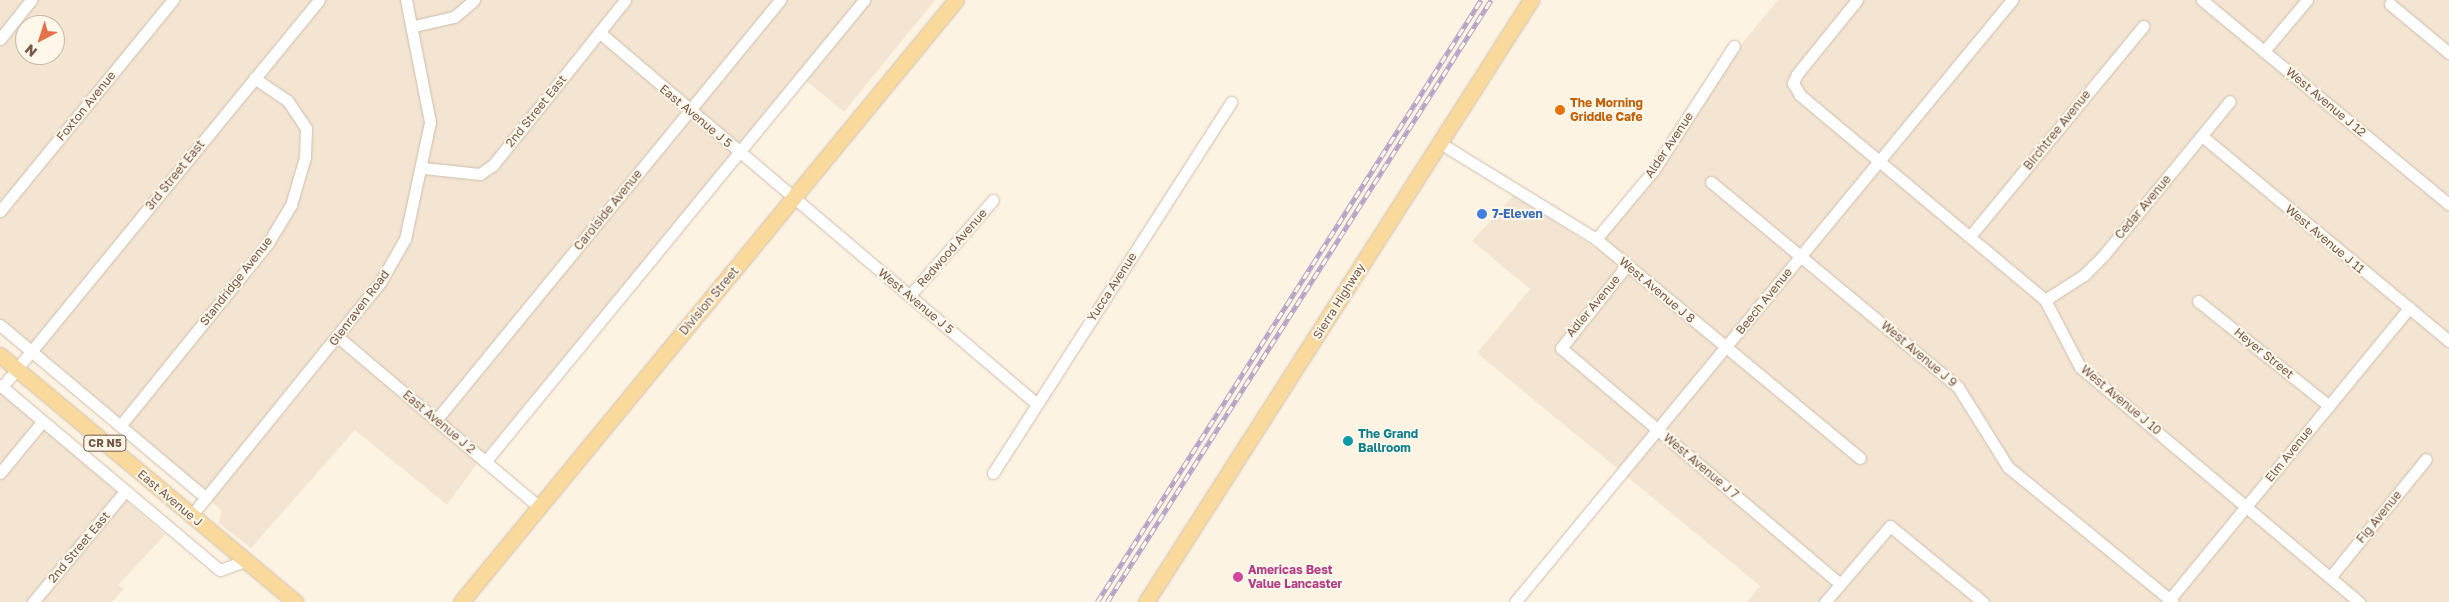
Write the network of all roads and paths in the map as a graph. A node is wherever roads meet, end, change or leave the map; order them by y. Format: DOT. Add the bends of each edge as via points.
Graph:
graph roads {
  1 [pos="32,0"];
  2 [pos="173,0"];
  3 [pos="319,0"];
  4 [pos="406,0"];
  5 [pos="474,0"];
  6 [pos="625,0"];
  7 [pos="780,0"];
  8 [pos="864,0"];
  9 [pos="956,0"];
  10 [pos="1531,0"];
  11 [pos="1857,0"];
  12 [pos="2012,0"];
  13 [pos="2202,0"];
  14 [pos="2307,0"];
  15 [pos="2390,4"];
  16 [pos="414,26"];
  17 [pos="2143,26"];
  18 [pos="598,32"];
  19 [pos="0,39"];
  20 [pos="1734,46"];
  21 [pos="2264,51"];
  22 [pos="2449,53"];
  23 [pos="254,78"];
  24 [pos="2230,101"];
  25 [pos="1231,102"];
  26 [pos="689,110"];
  27 [pos="2202,136"];
  28 [pos="1440,143"];
  29 [pos="738,152"];
  30 [pos="1880,160"];
  31 [pos="423,168"];
  32 [pos="1711,182"];
  33 [pos="794,199"];
  34 [pos="993,200"];
  35 [pos="2449,204"];
  36 [pos="0,212"];
  37 [pos="1971,235"];
  38 [pos="1596,239"];
  39 [pos="1801,255"];
  40 [pos="1627,265"];
  41 [pos="910,295"];
  42 [pos="2045,300"];
  43 [pos="2198,301"];
  44 [pos="2409,308"];
  45 [pos="0,325"];
  46 [pos="338,337"];
  47 [pos="2449,341"];
  48 [pos="1726,347"];
  49 [pos="1561,348"];
  50 [pos="32,351"];
  51 [pos="0,355"];
  52 [pos="17,369"];
  53 [pos="1,386"];
  54 [pos="1036,404"];
  55 [pos="2329,406"];
  56 [pos="436,420"];
  57 [pos="42,422"];
  58 [pos="120,426"];
  59 [pos="1658,430"];
  60 [pos="1860,458"];
  61 [pos="2426,459"];
  62 [pos="485,462"];
  63 [pos="0,473"];
  64 [pos="993,473"];
  65 [pos="125,491"];
  66 [pos="206,498"];
  67 [pos="2247,505"];
  68 [pos="539,507"];
  69 [pos="191,516"];
  70 [pos="246,561"];
  71 [pos="2332,575"];
  72 [pos="1840,584"];
  73 [pos="1979,601"];
  74 [pos="2172,601"];
  75 [pos="33,602"];
  76 [pos="295,602"];
  77 [pos="460,602"];
  78 [pos="1146,602"];
  79 [pos="1515,602"];
  80 [pos="1825,602"];
  81 [pos="2359,602"];
  1 -- 19 [label="street"];
  2 -- 36 [label="street, Foxton Avenue"];
  3 -- 23 [label="street, 3rd Street East"];
  4 -- 16 [label="street, Glenraven Road"];
  5 -- 16 [label="street" via="454,17"];
  6 -- 18 [label="street, 2nd Street East"];
  7 -- 26 [label="street, Carolside Avenue"];
  8 -- 29 [label="street"];
  9 -- 33 [label="main road, Division Street"];
  10 -- 28 [label="main road, Sierra Highway"];
  11 -- 30 [label="street, West Avenue J 10" via="1793,83 1800,95"];
  12 -- 30 [label="street, Beech Avenue"];
  13 -- 21 [label="street, West Avenue J 12"];
  14 -- 21 [label="street"];
  15 -- 22 [label="street"];
  16 -- 31 [label="street, Glenraven Road" via="430,122"];
  17 -- 37 [label="street, Birchtree Avenue"];
  18 -- 26 [label="street, East Avenue J 5"];
  18 -- 31 [label="street, 2nd Street East" via="493,165 480,174"];
  20 -- 38 [label="street, Alder Avenue" via="1653,171"];
  21 -- 35 [label="street, West Avenue J 12"];
  23 -- 50 [label="street, 3rd Street East"];
  23 -- 58 [label="street, Standridge Avenue" via="288,102 306,128 304,157 291,205 268,243"];
  24 -- 27 [label="street, Cedar Avenue"];
  25 -- 54 [label="street, Yucca Avenue"];
  26 -- 29 [label="street, East Avenue J 5"];
  26 -- 56 [label="street, Carolside Avenue"];
  27 -- 42 [label="street, Cedar Avenue" via="2084,275"];
  27 -- 44 [label="street, West Avenue J 11"];
  28 -- 38 [label="street, West Avenue J 8"];
  28 -- 78 [label="main road, Sierra Highway"];
  29 -- 33 [label="street, East Avenue J 5"];
  29 -- 62 [label="street"];
  30 -- 37 [label="street, West Avenue J 10"];
  30 -- 39 [label="street, Beech Avenue"];
  31 -- 46 [label="street, Glenraven Road" via="405,239 381,281"];
  32 -- 39 [label="street, West Avenue J 9"];
  33 -- 41 [label="street, West Avenue J 5"];
  33 -- 68 [label="main road, Division Street"];
  34 -- 41 [label="street, Redwood Avenue"];
  37 -- 42 [label="street, West Avenue J 10"];
  38 -- 40 [label="street, West Avenue J 8"];
  39 -- 48 [label="street, Beech Avenue"];
  39 -- 74 [label="street, West Avenue J 9" via="1958,387 2008,467"];
  40 -- 48 [label="street, West Avenue J 8"];
  40 -- 49 [label="street, Adler Avenue"];
  41 -- 54 [label="street, West Avenue J 5"];
  42 -- 67 [label="street, West Avenue J 10" via="2080,366"];
  43 -- 55 [label="street, Heyer Street"];
  44 -- 47 [label="street, West Avenue J 11"];
  44 -- 55 [label="street, Elm Avenue"];
  45 -- 50 [label="street, East Avenue J"];
  46 -- 56 [label="street, East Avenue J 2"];
  46 -- 66 [label="street, Glenraven Road"];
  48 -- 59 [label="street, Beech Avenue"];
  48 -- 60 [label="street, West Avenue J 8"];
  49 -- 59 [label="street, West Avenue J 7"];
  50 -- 52 [label="street, 3rd Street East"];
  50 -- 58 [label="street, East Avenue J"];
  51 -- 52 [label="main road, East Avenue J / CR N5"];
  52 -- 53 [label="street, 3rd Street East"];
  52 -- 69 [label="main road, East Avenue J / CR N5"];
  53 -- 57 [label="street"];
  54 -- 64 [label="street, Yucca Avenue"];
  55 -- 67 [label="street, Elm Avenue"];
  56 -- 62 [label="street, East Avenue J 2"];
  57 -- 63 [label="street"];
  57 -- 65 [label="street"];
  58 -- 66 [label="street, East Avenue J"];
  59 -- 72 [label="street, West Avenue J 7"];
  59 -- 79 [label="street, Beech Avenue"];
  61 -- 71 [label="street, Fig Avenue"];
  62 -- 68 [label="street, East Avenue J 2"];
  65 -- 70 [label="street" via="220,570"];
  65 -- 75 [label="street, 2nd Street East"];
  66 -- 69 [label="street, Glenraven Road"];
  67 -- 71 [label="street, West Avenue J 10"];
  67 -- 74 [label="street, Elm Avenue"];
  68 -- 77 [label="main road, Division Street"];
  69 -- 70 [label="main road, East Avenue J / CR N5"];
  70 -- 76 [label="main road, East Avenue J / CR N5"];
  71 -- 81 [label="street, West Avenue J 10"];
  72 -- 73 [label="street" via="1890,526"];
  72 -- 80 [label="street"];
}
